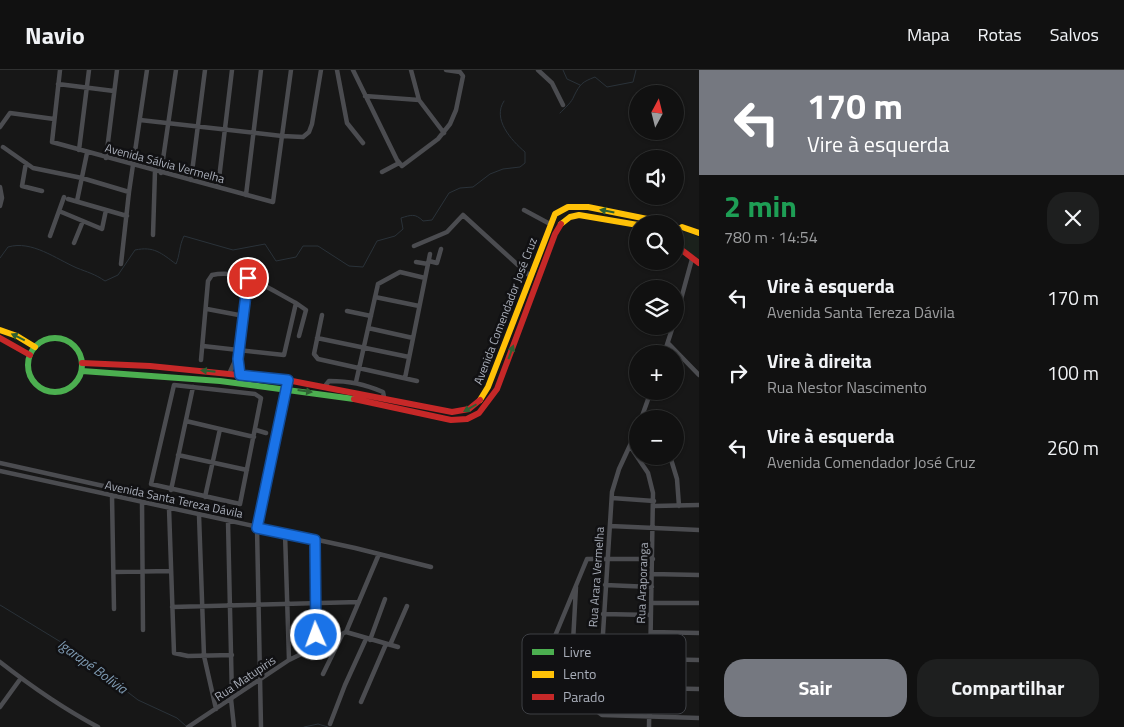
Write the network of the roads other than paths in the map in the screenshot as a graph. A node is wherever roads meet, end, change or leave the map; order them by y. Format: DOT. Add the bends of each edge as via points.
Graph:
graph roads {
  1 [pos="60,70"];
  2 [pos="89,70"];
  3 [pos="117,70"];
  4 [pos="147,70"];
  5 [pos="176,70"];
  6 [pos="205,70"];
  7 [pos="232,70"];
  8 [pos="261,70"];
  9 [pos="291,70"];
  10 [pos="321,70"];
  11 [pos="337,70"];
  12 [pos="353,70"];
  13 [pos="411,70"];
  14 [pos="446,70"];
  15 [pos="453,70"];
  16 [pos="538,70"];
  17 [pos="58,84"];
  18 [pos="87,88"];
  19 [pos="114,91"];
  20 [pos="365,96"];
  21 [pos="419,100"];
  22 [pos="563,105"];
  23 [pos="54,119"];
  24 [pos="140,120"];
  25 [pos="168,123"];
  26 [pos="198,126"];
  27 [pos="0,127"];
  28 [pos="226,130"];
  29 [pos="254,133"];
  30 [pos="444,133"];
  31 [pos="282,136"];
  32 [pos="363,143"];
  33 [pos="3,147"];
  34 [pos="79,150"];
  35 [pos="87,153"];
  36 [pos="106,158"];
  37 [pos="26,163"];
  38 [pos="402,164"];
  39 [pos="133,165"];
  40 [pos="155,171"];
  41 [pos="382,172"];
  42 [pos="161,173"];
  43 [pos="82,178"];
  44 [pos="191,180"];
  45 [pos="0,187"];
  46 [pos="218,187"];
  47 [pos="42,191"];
  48 [pos="129,192"];
  49 [pos="246,195"];
  50 [pos="77,201"];
  51 [pos="0,206"];
  52 [pos="106,210"];
  53 [pos="524,210"];
  54 [pos="59,211"];
  55 [pos="127,216"];
  56 [pos="629,216"];
  57 [pos="83,221"];
  58 [pos="550,224"];
  59 [pos="629,224"];
  60 [pos="684,228"];
  61 [pos="699,233"];
  62 [pos="153,235"];
  63 [pos="50,236"];
  64 [pos="74,243"];
  65 [pos="414,246"];
  66 [pos="441,249"];
  67 [pos="684,252"];
  68 [pos="430,254"];
  69 [pos="692,259"];
  70 [pos="416,262"];
  71 [pos="428,263"];
  72 [pos="699,263"];
  73 [pos="121,264"];
  74 [pos="530,276"];
  75 [pos="248,278"];
  76 [pos="425,278"];
  77 [pos="684,288"];
  78 [pos="375,297"];
  79 [pos="296,303"];
  80 [pos="420,306"];
  81 [pos="206,309"];
  82 [pos="347,311"];
  83 [pos="322,315"];
  84 [pos="244,316"];
  85 [pos="371,316"];
  86 [pos="368,328"];
  87 [pos="0,330"];
  88 [pos="671,335"];
  89 [pos="299,336"];
  90 [pos="0,338"];
  91 [pos="317,338"];
  92 [pos="413,338"];
  93 [pos="668,343"];
  94 [pos="203,346"];
  95 [pos="35,347"];
  96 [pos="364,348"];
  97 [pos="240,351"];
  98 [pos="30,355"];
  99 [pos="409,357"];
  100 [pos="201,360"];
  101 [pos="82,363"];
  102 [pos="359,368"];
  103 [pos="82,371"];
  104 [pos="229,374"];
  105 [pos="240,375"];
  106 [pos="699,375"];
  107 [pos="405,378"];
  108 [pos="217,380"];
  109 [pos="288,380"];
  110 [pos="417,381"];
  111 [pos="356,382"];
  112 [pos="325,386"];
  113 [pos="193,387"];
  114 [pos="286,389"];
  115 [pos="216,390"];
  116 [pos="384,397"];
  117 [pos="186,421"];
  118 [pos="220,429"];
  119 [pos="256,430"];
  120 [pos="266,433"];
  121 [pos="254,437"];
  122 [pos="629,448"];
  123 [pos="178,455"];
  124 [pos="0,463"];
  125 [pos="212,463"];
  126 [pos="642,465"];
  127 [pos="673,465"];
  128 [pos="247,470"];
  129 [pos="0,471"];
  130 [pos="171,490"];
  131 [pos="135,493"];
  132 [pos="112,496"];
  133 [pos="205,497"];
  134 [pos="612,498"];
  135 [pos="142,502"];
  136 [pos="654,503"];
  137 [pos="240,504"];
  138 [pos="699,505"];
  139 [pos="246,506"];
  140 [pos="679,506"];
  141 [pos="170,508"];
  142 [pos="199,515"];
  143 [pos="228,521"];
  144 [pos="610,526"];
  145 [pos="257,528"];
  146 [pos="654,528"];
  147 [pos="699,530"];
  148 [pos="285,533"];
  149 [pos="315,540"];
  150 [pos="379,554"];
  151 [pos="608,558"];
  152 [pos="653,558"];
  153 [pos="431,567"];
  154 [pos="144,571"];
  155 [pos="171,571"];
  156 [pos="114,572"];
  157 [pos="652,574"];
  158 [pos="699,575"];
  159 [pos="576,584"];
  160 [pos="605,585"];
  161 [pos="652,587"];
  162 [pos="385,599"];
  163 [pos="358,602"];
  164 [pos="316,603"];
  165 [pos="652,603"];
  166 [pos="699,603"];
  167 [pos="286,604"];
  168 [pos="230,605"];
  169 [pos="259,605"];
  170 [pos="201,606"];
  171 [pos="407,606"];
  172 [pos="172,607"];
  173 [pos="114,609"];
  174 [pos="603,614"];
  175 [pos="651,615"];
  176 [pos="144,630"];
  177 [pos="651,632"];
  178 [pos="699,633"];
  179 [pos="344,634"];
  180 [pos="555,634"];
  181 [pos="573,634"];
  182 [pos="602,634"];
  183 [pos="368,640"];
  184 [pos="388,644"];
  185 [pos="317,646"];
  186 [pos="398,647"];
  187 [pos="232,655"];
  188 [pos="204,656"];
  189 [pos="289,660"];
  190 [pos="686,660"];
  191 [pos="699,660"];
  192 [pos="0,662"];
  193 [pos="323,674"];
  194 [pos="21,678"];
  195 [pos="260,680"];
  196 [pos="686,689"];
  197 [pos="699,689"];
  198 [pos="232,699"];
  199 [pos="361,702"];
  200 [pos="0,707"];
  201 [pos="216,709"];
  202 [pos="599,714"];
  203 [pos="649,714"];
  204 [pos="649,717"];
  205 [pos="699,718"];
  206 [pos="330,724"];
  207 [pos="189,726"];
  208 [pos="98,727"];
  209 [pos="234,727"];
  210 [pos="261,727"];
  211 [pos="649,727"];
  1 -- 17 [label="street"];
  2 -- 18 [label="street"];
  3 -- 19 [label="street"];
  4 -- 24 [label="street"];
  5 -- 25 [label="street"];
  6 -- 26 [label="street"];
  7 -- 28 [label="street"];
  8 -- 29 [label="street"];
  9 -- 31 [label="street"];
  10 -- 31 [label="street" via="309,132 301,137"];
  11 -- 32 [label="street" via="347,123"];
  12 -- 20 [label="street"];
  13 -- 21 [label="street"];
  14 -- 15 [label="street"];
  15 -- 30 [label="street" via="463,74 456,110"];
  16 -- 22 [label="street" via="552,83"];
  17 -- 18 [label="street"];
  17 -- 23 [label="street"];
  18 -- 19 [label="street"];
  18 -- 34 [label="street"];
  19 -- 36 [label="street"];
  20 -- 21 [label="street"];
  20 -- 38 [label="street"];
  21 -- 30 [label="street"];
  23 -- 27 [label="street" via="10,113"];
  23 -- 34 [label="street, Avenida Sálvia Vermelha" via="52,142"];
  24 -- 25 [label="street"];
  24 -- 39 [label="street"];
  25 -- 26 [label="street"];
  25 -- 42 [label="street"];
  26 -- 28 [label="street"];
  26 -- 44 [label="street"];
  28 -- 29 [label="street"];
  28 -- 46 [label="street"];
  29 -- 31 [label="street"];
  29 -- 49 [label="street"];
  30 -- 38 [label="street"];
  31 -- 49 [label="street, Avenida Sálvia Vermelha" via="273,202"];
  33 -- 37 [label="street"];
  34 -- 35 [label="street, Avenida Sálvia Vermelha"];
  35 -- 36 [label="street, Avenida Sálvia Vermelha"];
  35 -- 43 [label="street"];
  36 -- 39 [label="street, Avenida Sálvia Vermelha"];
  37 -- 43 [label="street" via="33,168"];
  37 -- 47 [label="street" via="22,186"];
  38 -- 41 [label="street"];
  39 -- 40 [label="street, Avenida Sálvia Vermelha"];
  39 -- 48 [label="street"];
  40 -- 42 [label="street, Avenida Sálvia Vermelha"];
  40 -- 62 [label="street"];
  42 -- 44 [label="street, Avenida Sálvia Vermelha"];
  43 -- 48 [label="street"];
  43 -- 50 [label="street"];
  44 -- 46 [label="street, Avenida Sálvia Vermelha"];
  45 -- 51 [label="street"];
  46 -- 49 [label="street, Avenida Sálvia Vermelha"];
  48 -- 55 [label="street"];
  50 -- 52 [label="street"];
  50 -- 54 [label="street" via="66,198"];
  52 -- 55 [label="street"];
  52 -- 57 [label="street" via="102,229"];
  53 -- 58 [label="street"];
  54 -- 57 [label="street"];
  54 -- 63 [label="street"];
  55 -- 73 [label="street"];
  56 -- 58 [label="street, Avenida Comendador José Cruz, one-way" via="576,206 558,212"];
  57 -- 64 [label="street"];
  58 -- 74 [label="street, Avenida Comendador José Cruz"];
  114 -- 59 [label="street, Avenida Comendador José Cruz, one-way" via="360,400 451,420 472,418 486,408 497,390 554,234 562,222 579,215"];
  60 -- 61 [label="street, Avenida Comendador José Cruz"];
  65 -- 74 [label="street" via="447,232 463,215"];
  66 -- 71 [label="street" via="437,262"];
  67 -- 69 [label="street"];
  68 -- 71 [label="street"];
  69 -- 72 [label="street"];
  69 -- 77 [label="street"];
  70 -- 71 [label="street"];
  71 -- 76 [label="street"];
  74 -- 116 [label="street, Avenida Comendador José Cruz, one-way" via="488,387 472,408 452,412"];
  75 -- 79 [label="street"];
  75 -- 81 [label="street" via="223,274 210,277"];
  75 -- 84 [label="street"];
  76 -- 78 [label="street" via="400,272 378,284"];
  76 -- 80 [label="street"];
  78 -- 80 [label="street"];
  78 -- 85 [label="street"];
  79 -- 89 [label="street" via="305,309"];
  79 -- 97 [label="street" via="284,354"];
  80 -- 92 [label="street"];
  81 -- 84 [label="street"];
  81 -- 94 [label="street"];
  82 -- 85 [label="street"];
  83 -- 91 [label="street"];
  84 -- 97 [label="street"];
  85 -- 86 [label="street"];
  86 -- 92 [label="street"];
  86 -- 96 [label="street"];
  95 -- 87 [label="street, one-way"];
  88 -- 93 [label="street"];
  90 -- 98 [label="street"];
  91 -- 96 [label="street"];
  91 -- 102 [label="street" via="314,354 318,359"];
  92 -- 99 [label="street"];
  93 -- 106 [label="street"];
  94 -- 97 [label="street"];
  94 -- 100 [label="street"];
  95 -- 98 [label="street"];
  95 -- 101 [label="street" via="48,339 64,340 76,348"];
  96 -- 99 [label="street"];
  96 -- 102 [label="street"];
  97 -- 104 [label="street"];
  97 -- 105 [label="street"];
  98 -- 103 [label="street" via="29,375 36,385 47,391 67,390 77,382"];
  99 -- 107 [label="street"];
  101 -- 103 [label="street"];
  104 -- 101 [label="street, Avenida Comendador José Cruz, one-way" via="131,362"];
  102 -- 107 [label="street"];
  102 -- 111 [label="street"];
  103 -- 108 [label="street, Avenida Comendador José Cruz"];
  104 -- 105 [label="street, Avenida Comendador José Cruz"];
  105 -- 109 [label="street, Avenida Comendador José Cruz"];
  107 -- 110 [label="street"];
  108 -- 114 [label="street, Avenida Comendador José Cruz"];
  108 -- 115 [label="street"];
  109 -- 112 [label="street, Avenida Comendador José Cruz"];
  109 -- 114 [label="street"];
  111 -- 112 [label="street" via="329,381"];
  111 -- 116 [label="street" via="382,392"];
  112 -- 116 [label="street, Avenida Comendador José Cruz"];
  113 -- 115 [label="street"];
  113 -- 117 [label="street"];
  113 -- 130 [label="street" via="176,385 171,388 150,480 153,485"];
  114 -- 145 [label="street"];
  115 -- 119 [label="street" via="225,388 260,396 262,402"];
  117 -- 118 [label="street"];
  117 -- 123 [label="street"];
  118 -- 121 [label="street"];
  118 -- 125 [label="street"];
  119 -- 120 [label="street"];
  119 -- 121 [label="street"];
  121 -- 128 [label="street"];
  122 -- 134 [label="street, Rua Arara Vermelha" via="616,476"];
  123 -- 125 [label="street"];
  123 -- 130 [label="street"];
  124 -- 131 [label="street"];
  125 -- 128 [label="street"];
  125 -- 133 [label="street"];
  126 -- 136 [label="street, Rua Araporanga" via="650,478"];
  127 -- 140 [label="street"];
  128 -- 137 [label="street"];
  129 -- 132 [label="street, Avenida Santa Tereza Dávila"];
  130 -- 133 [label="street"];
  132 -- 135 [label="street, Avenida Santa Tereza Dávila"];
  132 -- 156 [label="street"];
  133 -- 137 [label="street"];
  134 -- 136 [label="street"];
  134 -- 144 [label="street, Rua Arara Vermelha"];
  135 -- 141 [label="street, Avenida Santa Tereza Dávila"];
  135 -- 154 [label="street"];
  136 -- 140 [label="street"];
  136 -- 146 [label="street, Rua Araporanga"];
  137 -- 139 [label="street"];
  138 -- 140 [label="street"];
  141 -- 142 [label="street, Avenida Santa Tereza Dávila"];
  141 -- 155 [label="street"];
  142 -- 143 [label="street, Avenida Santa Tereza Dávila"];
  142 -- 170 [label="street"];
  143 -- 145 [label="street, Avenida Santa Tereza Dávila"];
  143 -- 168 [label="street"];
  144 -- 146 [label="street"];
  144 -- 151 [label="street, Rua Arara Vermelha"];
  145 -- 148 [label="street, Avenida Santa Tereza Dávila"];
  145 -- 169 [label="street"];
  146 -- 147 [label="street"];
  146 -- 152 [label="street, Rua Araporanga"];
  148 -- 149 [label="street, Avenida Santa Tereza Dávila"];
  148 -- 167 [label="street"];
  149 -- 150 [label="street, Avenida Santa Tereza Dávila"];
  149 -- 164 [label="street"];
  150 -- 153 [label="street, Avenida Santa Tereza Dávila"];
  150 -- 163 [label="street"];
  151 -- 152 [label="street"];
  151 -- 159 [label="street" via="588,558"];
  151 -- 160 [label="street, Rua Arara Vermelha"];
  152 -- 157 [label="street, Rua Araporanga"];
  154 -- 155 [label="street"];
  154 -- 156 [label="street"];
  154 -- 176 [label="street"];
  155 -- 172 [label="street"];
  156 -- 173 [label="street"];
  157 -- 158 [label="street"];
  157 -- 161 [label="street, Rua Araporanga"];
  159 -- 180 [label="street"];
  159 -- 181 [label="street"];
  160 -- 161 [label="street"];
  160 -- 174 [label="street, Rua Arara Vermelha"];
  161 -- 165 [label="street, Rua Araporanga"];
  162 -- 183 [label="street"];
  163 -- 164 [label="street"];
  163 -- 179 [label="street"];
  164 -- 167 [label="street"];
  164 -- 185 [label="street"];
  165 -- 166 [label="street"];
  165 -- 175 [label="street, Rua Araporanga"];
  167 -- 169 [label="street"];
  167 -- 189 [label="street"];
  168 -- 169 [label="street"];
  168 -- 170 [label="street"];
  168 -- 187 [label="street"];
  169 -- 195 [label="street"];
  170 -- 172 [label="street"];
  170 -- 188 [label="street"];
  171 -- 184 [label="street"];
  172 -- 188 [label="street" via="174,651 177,655"];
  174 -- 175 [label="street"];
  174 -- 182 [label="street, Rua Arara Vermelha"];
  175 -- 177 [label="street, Rua Araporanga"];
  177 -- 178 [label="street"];
  179 -- 183 [label="street"];
  179 -- 185 [label="street, Rua Matupiris"];
  179 -- 193 [label="street"];
  183 -- 184 [label="street"];
  183 -- 206 [label="street" via="344,685"];
  184 -- 186 [label="street"];
  184 -- 199 [label="street"];
  185 -- 189 [label="street, Rua Matupiris"];
  187 -- 188 [label="street"];
  187 -- 198 [label="street"];
  188 -- 201 [label="street"];
  189 -- 195 [label="street, Rua Matupiris"];
  190 -- 191 [label="street"];
  192 -- 194 [label="street"];
  194 -- 200 [label="street"];
  194 -- 208 [label="street" via="64,709"];
  195 -- 198 [label="street, Rua Matupiris"];
  195 -- 210 [label="street"];
  196 -- 197 [label="street"];
  198 -- 201 [label="street, Rua Matupiris"];
  198 -- 209 [label="street"];
  201 -- 207 [label="street, Rua Matupiris"];
  202 -- 204 [label="street, Rua Arara Vermelha"];
  203 -- 204 [label="street, Rua Araporanga"];
  204 -- 205 [label="street"];
  204 -- 211 [label="street, Rua Araporanga"];
}
